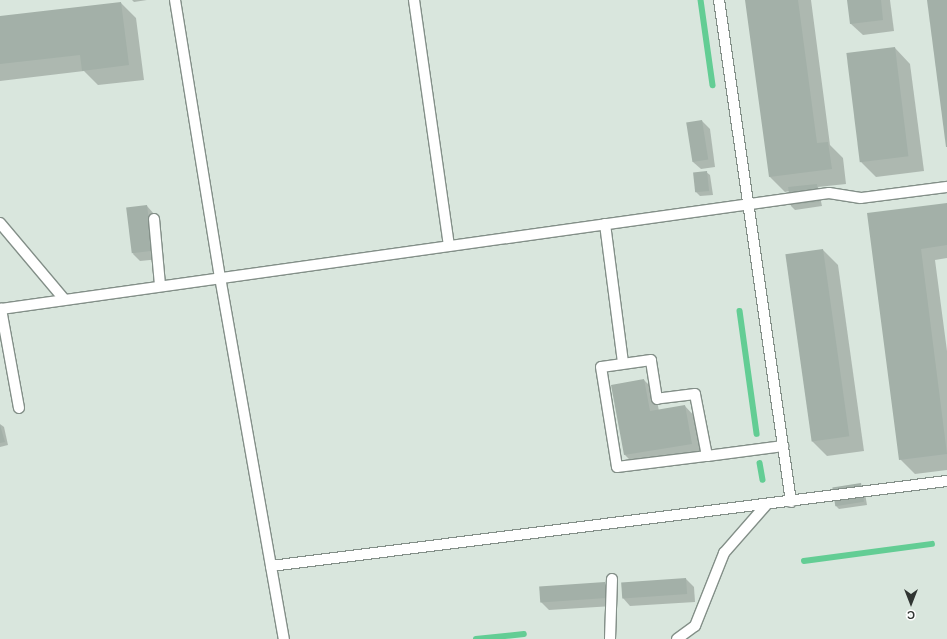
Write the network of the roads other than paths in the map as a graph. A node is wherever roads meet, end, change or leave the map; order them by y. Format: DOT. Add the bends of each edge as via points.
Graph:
graph roads {
  1 [pos="175,0"];
  2 [pos="414,0"];
  3 [pos="719,0"];
  4 [pos="947,187"];
  5 [pos="748,204"];
  6 [pos="154,219"];
  7 [pos="0,223"];
  8 [pos="605,224"];
  9 [pos="449,246"];
  10 [pos="220,277"];
  11 [pos="160,285"];
  12 [pos="64,299"];
  13 [pos="623,363"];
  14 [pos="19,408"];
  15 [pos="783,446"];
  16 [pos="707,456"];
  17 [pos="947,481"];
  18 [pos="791,502"];
  19 [pos="766,505"];
  20 [pos="271,566"];
  21 [pos="612,578"];
  22 [pos="284,639"];
  23 [pos="610,639"];
  24 [pos="677,639"];
  1 -- 10 [label="lane"];
  2 -- 9 [label="lane"];
  3 -- 5 [label="lane"];
  4 -- 5 [label="lane" via="860,198 829,193"];
  5 -- 8 [label="lane"];
  5 -- 15 [label="lane"];
  6 -- 11 [label="lane"];
  7 -- 12 [label="lane"];
  8 -- 9 [label="lane"];
  8 -- 13 [label="lane"];
  9 -- 10 [label="lane"];
  10 -- 11 [label="lane"];
  10 -- 20 [label="lane"];
  11 -- 12 [label="lane"];
  12 -- 14 [label="lane" via="1,308"];
  13 -- 16 [label="lane" via="651,360 657,399 694,394"];
  13 -- 16 [label="lane" via="601,367 618,467"];
  15 -- 16 [label="lane"];
  15 -- 18 [label="lane"];
  17 -- 18 [label="lane"];
  18 -- 19 [label="lane"];
  19 -- 20 [label="lane"];
  19 -- 24 [label="lane" via="724,554 695,626"];
  20 -- 22 [label="lane"];
  21 -- 23 [label="lane"];
}
